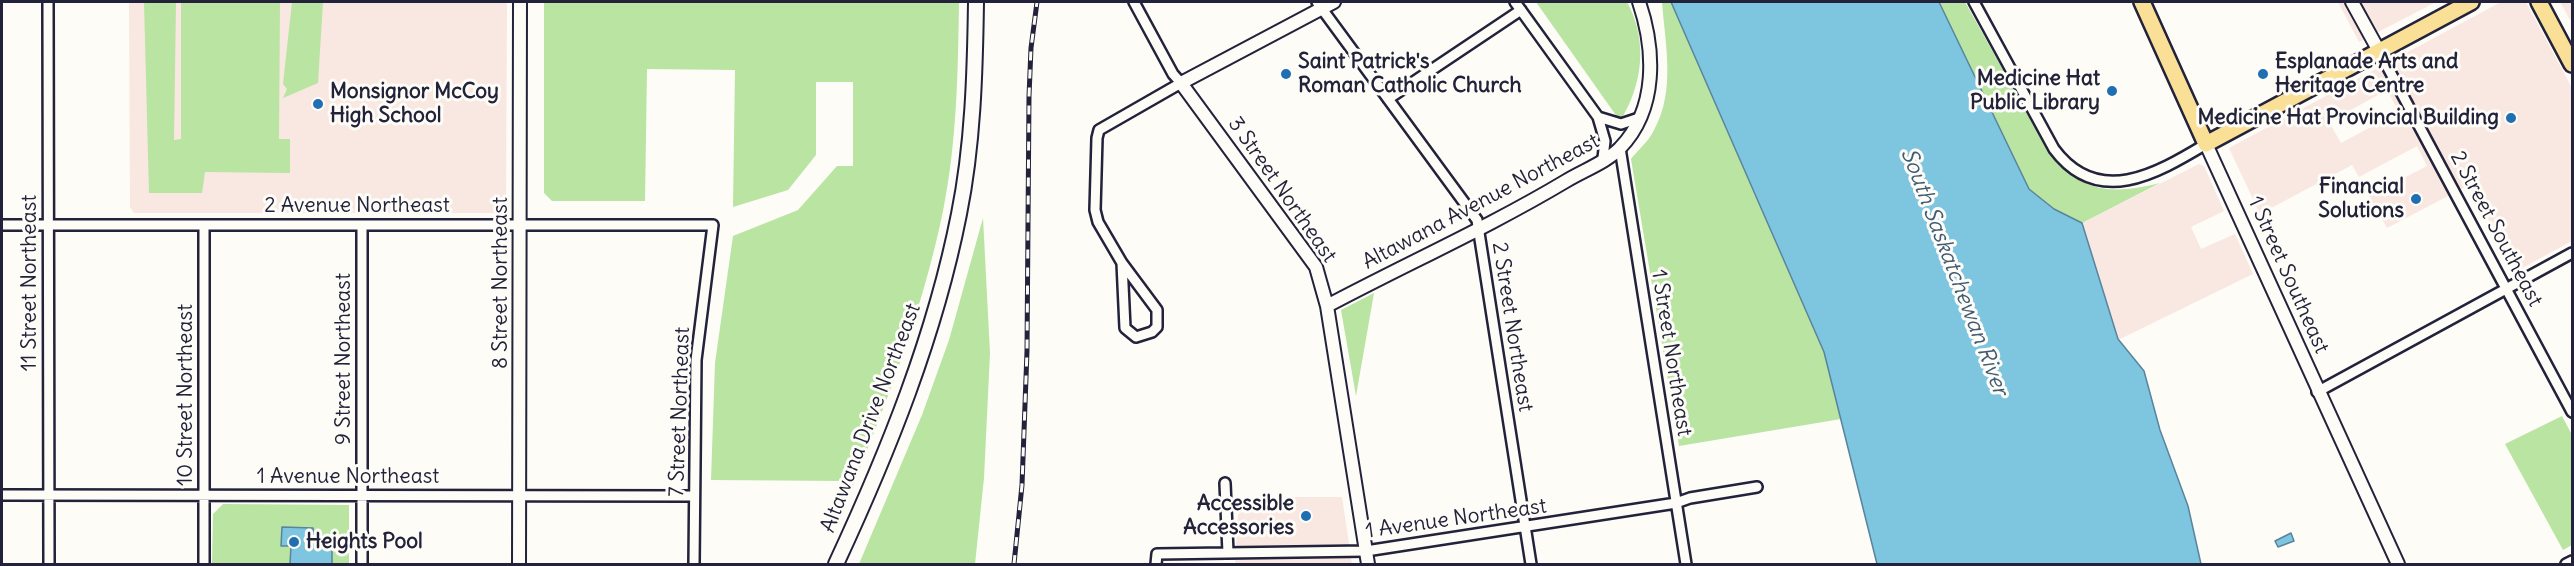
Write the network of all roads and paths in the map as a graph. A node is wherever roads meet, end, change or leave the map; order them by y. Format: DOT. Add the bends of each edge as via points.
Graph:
graph roads {
  1 [pos="48,2"];
  2 [pos="520,2"];
  3 [pos="976,2"];
  4 [pos="1134,2"];
  5 [pos="1334,2"];
  6 [pos="1639,2"];
  7 [pos="1974,2"];
  8 [pos="2142,2"];
  9 [pos="2352,2"];
  10 [pos="2471,2"];
  11 [pos="2539,2"];
  12 [pos="1319,5"];
  13 [pos="1518,6"];
  14 [pos="2379,51"];
  15 [pos="2572,64"];
  16 [pos="1181,83"];
  17 [pos="1388,99"];
  18 [pos="1598,117"];
  19 [pos="1639,118"];
  20 [pos="2205,144"];
  21 [pos="1620,148"];
  22 [pos="1603,158"];
  23 [pos="2,225"];
  24 [pos="48,225"];
  25 [pos="204,225"];
  26 [pos="363,225"];
  27 [pos="520,225"];
  28 [pos="713,225"];
  29 [pos="1479,228"];
  30 [pos="2572,253"];
  31 [pos="1122,263"];
  32 [pos="2506,289"];
  33 [pos="1327,306"];
  34 [pos="2317,392"];
  35 [pos="2572,412"];
  36 [pos="1226,483"];
  37 [pos="1757,487"];
  38 [pos="2,495"];
  39 [pos="49,495"];
  40 [pos="204,495"];
  41 [pos="363,495"];
  42 [pos="520,496"];
  43 [pos="694,496"];
  44 [pos="1676,503"];
  45 [pos="1525,527"];
  46 [pos="1366,551"];
  47 [pos="1228,553"];
  48 [pos="2572,561"];
  49 [pos="49,564"];
  50 [pos="204,564"];
  51 [pos="362,564"];
  52 [pos="519,564"];
  53 [pos="694,564"];
  54 [pos="836,564"];
  55 [pos="1156,564"];
  56 [pos="1368,564"];
  57 [pos="1531,564"];
  58 [pos="1686,564"];
  59 [pos="2398,564"];
  60 [pos="2566,564"];
  1 -- 24 [label="street, 11 Street Northeast"];
  2 -- 27 [label="street, 8 Street Northeast"];
  3 -- 54 [label="main road, Altawana Drive Northeast" via="966,176 940,297 899,417"];
  4 -- 16 [label="street, 3 Street Northeast"];
  5 -- 12 [label="street"];
  6 -- 19 [label="street" via="1651,62 1647,95"];
  7 -- 20 [label="street" via="2054,149 2063,161 2091,179 2120,182 2146,176"];
  8 -- 20 [label="main road, 1 Street Southeast"];
  9 -- 14 [label="street, 2 Street Southeast"];
  10 -- 14 [label="main road"];
  11 -- 15 [label="main road"];
  12 -- 16 [label="street"];
  12 -- 17 [label="street, 2 Street Northeast"];
  13 -- 17 [label="street"];
  13 -- 18 [label="street"];
  14 -- 20 [label="main road"];
  14 -- 32 [label="street, 2 Street Southeast"];
  16 -- 31 [label="street" via="1099,129 1095,210"];
  16 -- 33 [label="street, 3 Street Northeast" via="1316,267"];
  17 -- 29 [label="street, 2 Street Northeast"];
  18 -- 19 [label="street" via="1621,124"];
  18 -- 22 [label="street" via="1604,134"];
  19 -- 21 [label="street"];
  20 -- 34 [label="street, 1 Street Southeast"];
  21 -- 22 [label="street, Altawana Avenue Northeast"];
  21 -- 44 [label="street, 1 Street Northeast"];
  22 -- 29 [label="street, Altawana Avenue Northeast"];
  23 -- 24 [label="street, 2 Avenue Northeast"];
  24 -- 25 [label="street, 2 Avenue Northeast"];
  24 -- 39 [label="street, 11 Street Northeast"];
  25 -- 26 [label="street, 2 Avenue Northeast"];
  25 -- 40 [label="street, 10 Street Northeast"];
  26 -- 27 [label="street, 2 Avenue Northeast"];
  26 -- 41 [label="street, 9 Street Northeast"];
  27 -- 28 [label="street, 2 Avenue Northeast"];
  27 -- 42 [label="street, 8 Street Northeast"];
  28 -- 43 [label="street, 7 Street Northeast" via="696,360"];
  29 -- 33 [label="street, Altawana Avenue Northeast"];
  29 -- 45 [label="street, 2 Street Northeast"];
  30 -- 32 [label="street"];
  31 -- 31 [label="street" via="1125,328 1136,336 1144,335 1157,327 1157,310"];
  32 -- 34 [label="street"];
  32 -- 35 [label="street, 2 Street Southeast"];
  33 -- 46 [label="street, 3 Street Northeast"];
  34 -- 59 [label="street, 1 Street Southeast"];
  36 -- 47 [label="street"];
  37 -- 44 [label="street, 1 Avenue Northeast"];
  38 -- 39 [label="street, 1 Avenue Northeast"];
  39 -- 40 [label="street, 1 Avenue Northeast"];
  39 -- 49 [label="street, 11 Street Northeast"];
  40 -- 41 [label="street, 1 Avenue Northeast"];
  40 -- 50 [label="street, 10 Street Northeast"];
  41 -- 42 [label="street, 1 Avenue Northeast"];
  41 -- 51 [label="street, 9 Street Northeast"];
  42 -- 43 [label="street, 1 Avenue Northeast"];
  42 -- 52 [label="street, 8 Street Northeast"];
  43 -- 53 [label="street, 7 Street Northeast"];
  44 -- 45 [label="street, 1 Avenue Northeast"];
  44 -- 58 [label="street, 1 Street Northeast"];
  45 -- 46 [label="street, 1 Avenue Northeast"];
  45 -- 57 [label="street, 2 Street Northeast"];
  46 -- 47 [label="street, 1 Avenue Northeast"];
  46 -- 56 [label="street, 3 Street Northeast"];
  47 -- 55 [label="street, 1 Avenue Northeast" via="1156,554"];
  48 -- 60 [label="street"];
}
